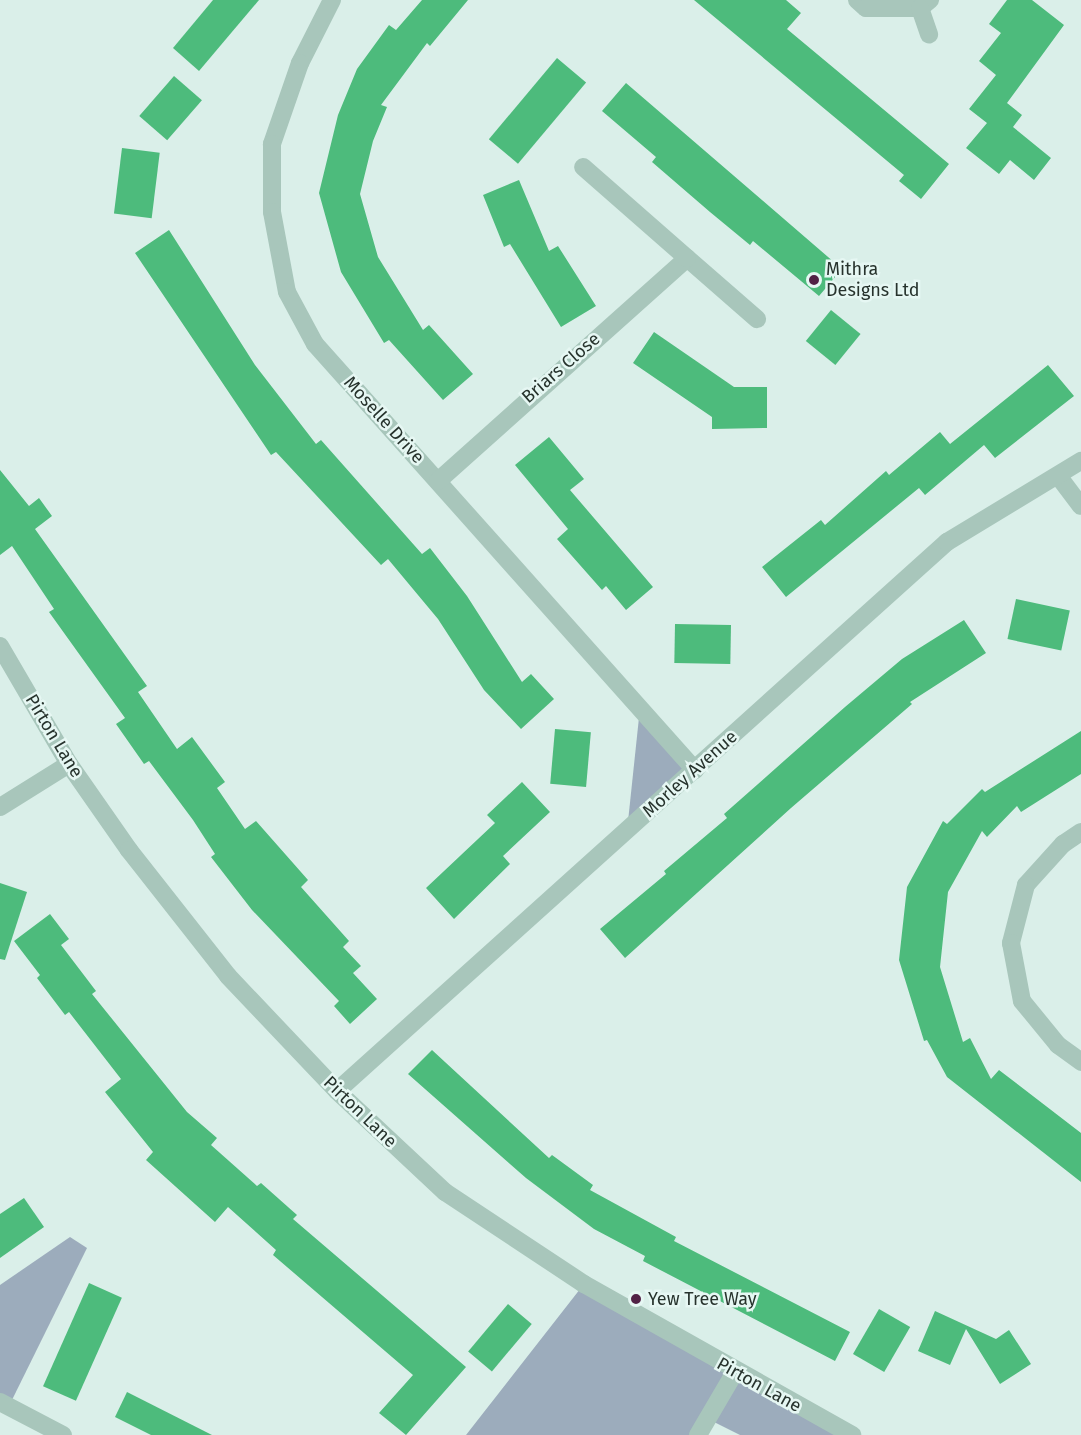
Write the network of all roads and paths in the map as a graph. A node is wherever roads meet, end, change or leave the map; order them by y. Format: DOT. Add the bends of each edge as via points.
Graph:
graph roads {
  1 [pos="332,0"];
  2 [pos="857,0"];
  3 [pos="925,4"];
  4 [pos="929,34"];
  5 [pos="583,167"];
  6 [pos="687,258"];
  7 [pos="757,319"];
  8 [pos="1081,461"];
  9 [pos="1059,477"];
  10 [pos="438,481"];
  11 [pos="1081,506"];
  12 [pos="0,646"];
  13 [pos="69,764"];
  14 [pos="694,770"];
  15 [pos="0,807"];
  16 [pos="1081,832"];
  17 [pos="1081,1062"];
  18 [pos="337,1091"];
  19 [pos="735,1372"];
  20 [pos="0,1402"];
  21 [pos="63,1435"];
  22 [pos="698,1435"];
  23 [pos="852,1435"];
  1 -- 10 [label="street, Moselle Drive" via="300,63 272,144 272,212 286,292 315,344"];
  2 -- 3 [label="street" via="866,8"];
  3 -- 4 [label="street"];
  5 -- 6 [label="street"];
  6 -- 7 [label="street"];
  6 -- 10 [label="street, Briars Close"];
  8 -- 9 [label="street, Morley Avenue"];
  9 -- 11 [label="street"];
  9 -- 14 [label="street, Morley Avenue" via="947,542"];
  10 -- 14 [label="street, Moselle Drive"];
  12 -- 13 [label="street, Pirton Lane"];
  13 -- 15 [label="street"];
  13 -- 18 [label="street, Pirton Lane" via="129,850 228,976"];
  14 -- 18 [label="street, Morley Avenue"];
  16 -- 17 [label="street" via="1063,844 1026,885 1011,943 1022,1001 1058,1045"];
  18 -- 19 [label="street, Pirton Lane" via="445,1192 584,1284"];
  19 -- 22 [label="street"];
  19 -- 23 [label="street, Pirton Lane"];
  20 -- 21 [label="street"];
}
